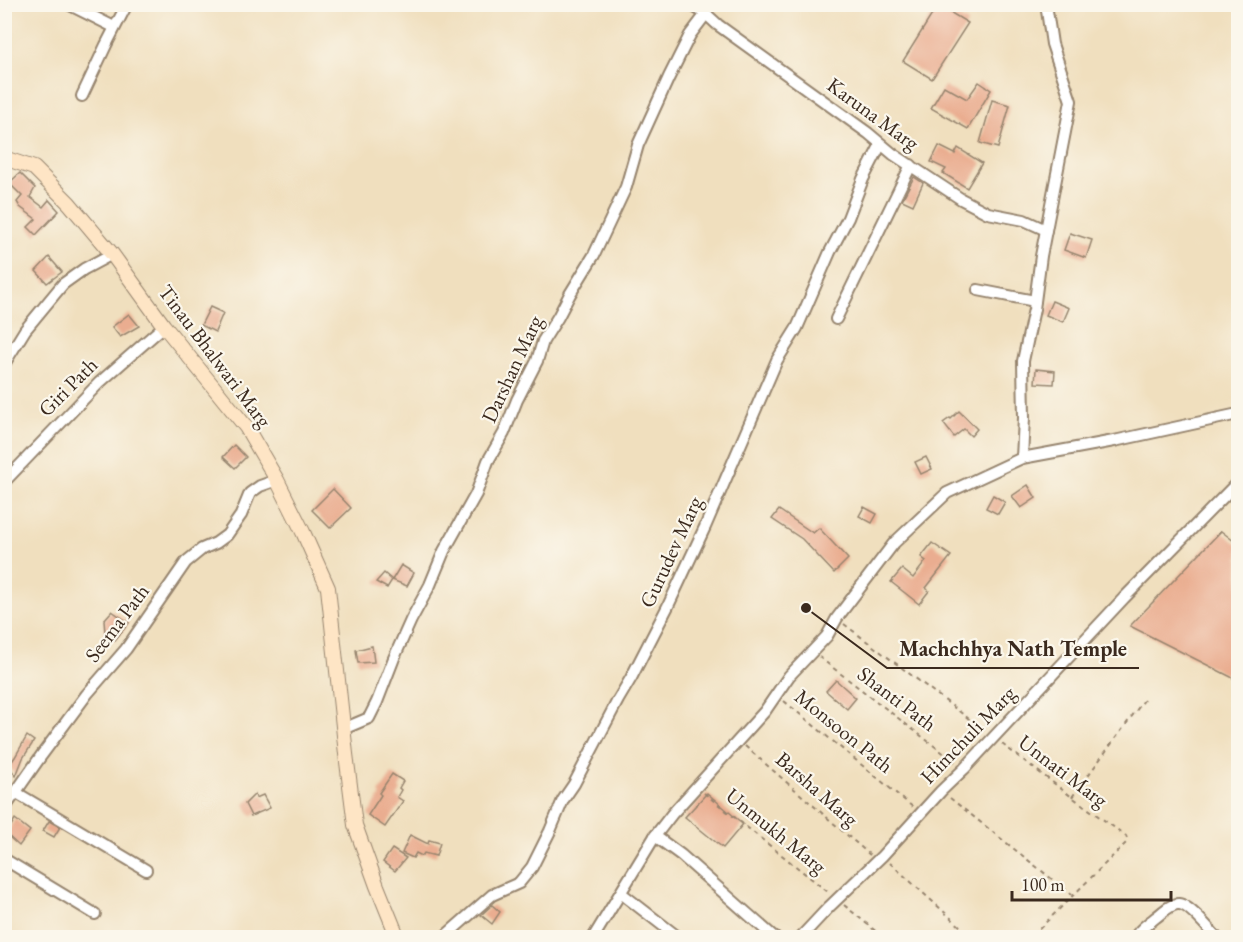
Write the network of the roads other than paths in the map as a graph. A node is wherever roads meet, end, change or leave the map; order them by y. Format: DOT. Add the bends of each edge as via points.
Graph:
graph roads {
  1 [pos="68,4"];
  2 [pos="127,4"];
  3 [pos="690,4"];
  4 [pos="1046,4"];
  5 [pos="706,14"];
  6 [pos="114,27"];
  7 [pos="82,96"];
  8 [pos="881,144"];
  9 [pos="4,158"];
  10 [pos="910,165"];
  11 [pos="1046,230"];
  12 [pos="112,254"];
  13 [pos="978,290"];
  14 [pos="1035,300"];
  15 [pos="836,319"];
  16 [pos="164,326"];
  17 [pos="4,364"];
  18 [pos="1239,414"];
  19 [pos="1022,458"];
  20 [pos="277,480"];
  21 [pos="4,482"];
  22 [pos="1239,482"];
  23 [pos="343,729"];
  24 [pos="15,792"];
  25 [pos="4,810"];
  26 [pos="655,837"];
  27 [pos="4,858"];
  28 [pos="146,870"];
  29 [pos="621,893"];
  30 [pos="95,914"];
  31 [pos="598,935"];
  32 [pos="802,937"];
  33 [pos="398,938"];
  34 [pos="443,938"];
  35 [pos="679,938"];
  36 [pos="775,938"];
  37 [pos="1136,938"];
  38 [pos="1217,938"];
  1 -- 6 [label="street"];
  2 -- 6 [label="street"];
  3 -- 5 [label="street, Karuna Marg"];
  4 -- 11 [label="street" via="1052,44 1071,101"];
  5 -- 8 [label="street, Karuna Marg"];
  5 -- 23 [label="street, Darshan Marg" via="690,35 669,77 638,145 626,187 594,255 543,341 537,362 476,494 411,620 369,718"];
  6 -- 7 [label="street"];
  8 -- 10 [label="street, Karuna Marg"];
  8 -- 34 [label="street, Gurudev Marg" via="797,328 777,360 668,606 563,800 532,867 519,883 492,896"];
  9 -- 12 [label="street, Tinau Bhalwari Marg" via="34,168"];
  10 -- 11 [label="street, Karuna Marg" via="961,200 988,213 1024,220"];
  10 -- 15 [label="street"];
  11 -- 14 [label="street"];
  12 -- 16 [label="street, Tinau Bhalwari Marg"];
  12 -- 17 [label="street" via="63,284 25,330"];
  13 -- 14 [label="street"];
  14 -- 19 [label="street" via="1023,361"];
  16 -- 20 [label="street, Tinau Bhalwari Marg" via="246,427"];
  16 -- 21 [label="street, Giri Path" via="99,383"];
  18 -- 19 [label="street"];
  19 -- 26 [label="street" via="947,493 894,543 827,636"];
  20 -- 23 [label="street, Tinau Bhalwari Marg" via="328,588"];
  20 -- 24 [label="street, Seema Path" via="250,493 227,535 186,562 126,649 87,694"];
  22 -- 32 [label="street, Himchuli Marg"];
  23 -- 33 [label="street, Tinau Bhalwari Marg" via="355,825"];
  24 -- 25 [label="street, Seema Path"];
  24 -- 28 [label="street"];
  26 -- 29 [label="street"];
  26 -- 36 [label="street"];
  27 -- 30 [label="street"];
  29 -- 31 [label="street"];
  29 -- 35 [label="street"];
  37 -- 38 [label="street" via="1143,928 1179,904 1186,906"];
}
